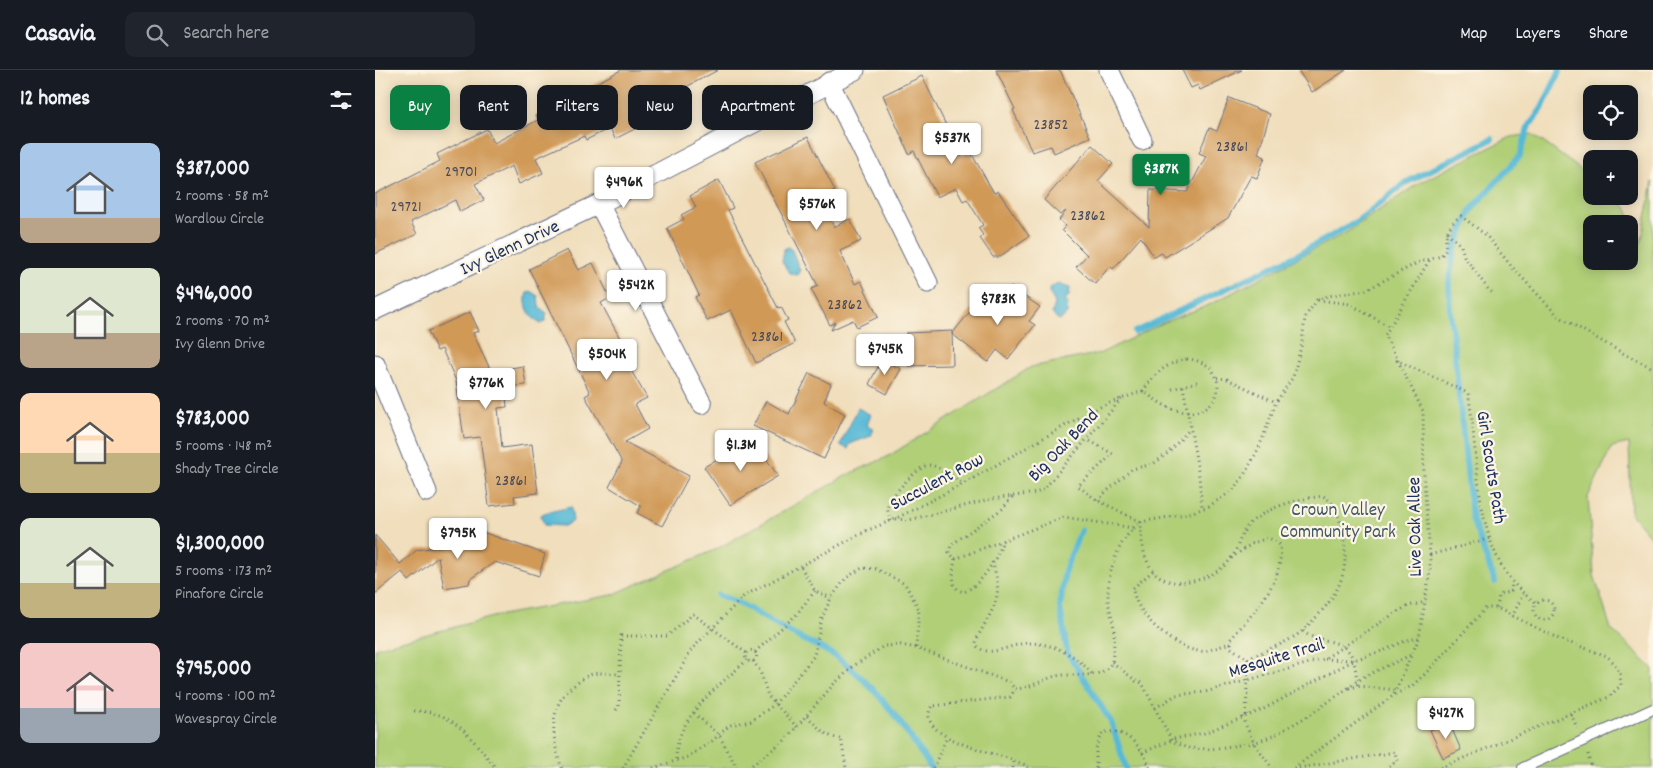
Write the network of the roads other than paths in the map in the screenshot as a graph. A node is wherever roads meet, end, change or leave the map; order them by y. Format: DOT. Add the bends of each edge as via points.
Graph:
graph roads {
  1 [pos="855,70"];
  2 [pos="1109,70"];
  3 [pos="829,82"];
  4 [pos="1142,140"];
  5 [pos="599,204"];
  6 [pos="928,283"];
  7 [pos="375,310"];
  8 [pos="375,364"];
  9 [pos="702,404"];
  10 [pos="427,492"];
  11 [pos="1653,709"];
  12 [pos="1523,768"];
  1 -- 3 [label="street, Ivy Glenn Drive"];
  2 -- 4 [label="street"];
  3 -- 5 [label="street, Ivy Glenn Drive"];
  3 -- 6 [label="street"];
  5 -- 7 [label="street, Ivy Glenn Drive"];
  5 -- 9 [label="street"];
  8 -- 10 [label="street"];
  11 -- 12 [label="lane"];
}
